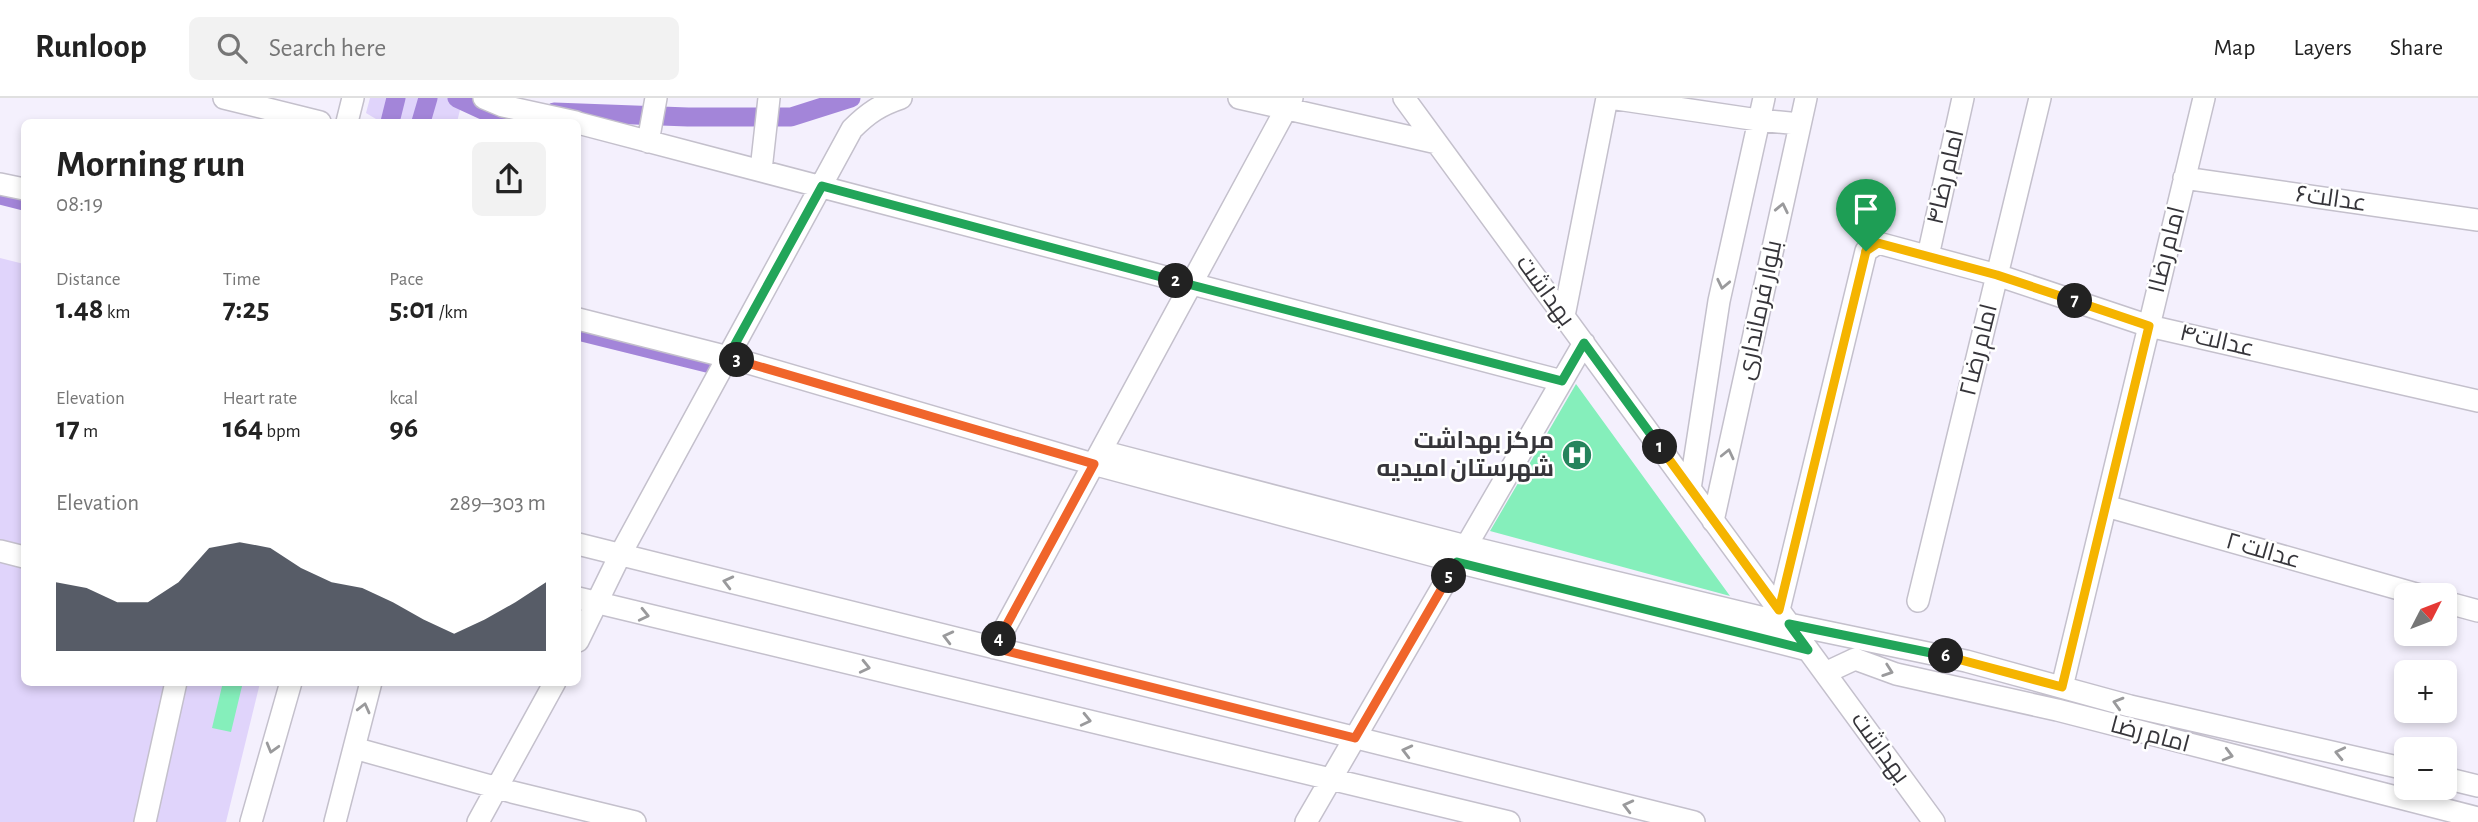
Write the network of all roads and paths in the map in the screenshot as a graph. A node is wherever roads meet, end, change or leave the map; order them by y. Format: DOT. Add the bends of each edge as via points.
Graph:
graph roads {
  1 [pos="224,98"];
  2 [pos="353,98"];
  3 [pos="484,98"];
  4 [pos="656,98"];
  5 [pos="769,98"];
  6 [pos="901,98"];
  7 [pos="1240,98"];
  8 [pos="1404,98"];
  9 [pos="1609,98"];
  10 [pos="1764,98"];
  11 [pos="1806,98"];
  12 [pos="1963,98"];
  13 [pos="2040,98"];
  14 [pos="2204,98"];
  15 [pos="1289,104"];
  16 [pos="308,119"];
  17 [pos="348,119"];
  18 [pos="560,119"];
  19 [pos="1758,120"];
  20 [pos="581,124"];
  21 [pos="1800,124"];
  22 [pos="648,142"];
  23 [pos="1437,143"];
  24 [pos="761,170"];
  25 [pos="2184,178"];
  26 [pos="0,184"];
  27 [pos="822,186"];
  28 [pos="21,188"];
  29 [pos="2478,220"];
  30 [pos="1928,256"];
  31 [pos="1997,275"];
  32 [pos="1191,285"];
  33 [pos="1564,316"];
  34 [pos="581,321"];
  35 [pos="2149,326"];
  36 [pos="1584,343"];
  37 [pos="728,357"];
  38 [pos="1562,381"];
  39 [pos="2478,401"];
  40 [pos="1097,457"];
  41 [pos="1690,489"];
  42 [pos="2105,506"];
  43 [pos="1713,521"];
  44 [pos="581,545"];
  45 [pos="0,551"];
  46 [pos="1461,554"];
  47 [pos="620,555"];
  48 [pos="21,556"];
  49 [pos="2394,588"];
  50 [pos="588,601"];
  51 [pos="1918,601"];
  52 [pos="2457,605"];
  53 [pos="2478,611"];
  54 [pos="1784,617"];
  55 [pos="581,629"];
  56 [pos="994,648"];
  57 [pos="1808,650"];
  58 [pos="1825,673"];
  59 [pos="175,686"];
  60 [pos="290,686"];
  61 [pos="370,686"];
  62 [pos="553,686"];
  63 [pos="2062,687"];
  64 [pos="1355,738"];
  65 [pos="354,748"];
  66 [pos="2394,766"];
  67 [pos="1331,779"];
  68 [pos="2457,781"];
  69 [pos="2478,786"];
  70 [pos="497,788"];
  71 [pos="2478,818"];
  72 [pos="145,822"];
  73 [pos="251,822"];
  74 [pos="335,822"];
  75 [pos="478,822"];
  76 [pos="635,822"];
  77 [pos="1306,822"];
  78 [pos="1509,822"];
  79 [pos="1694,822"];
  80 [pos="1934,822"];
  1 -- 16 [label="street"];
  2 -- 17 [label="street"];
  3 -- 18 [label="street"];
  4 -- 22 [label="street"];
  5 -- 24 [label="street"];
  6 -- 27 [label="street" via="879,106 852,129"];
  7 -- 15 [label="street"];
  8 -- 23 [label="street, بهداشت"];
  9 -- 19 [label="street"];
  9 -- 33 [label="street"];
  10 -- 19 [label="street, بلوار فرمانداری"];
  11 -- 21 [label="street, بلوار فرمانداری"];
  12 -- 30 [label="street, امام رضا۴"];
  13 -- 31 [label="street, امام رضا۲"];
  14 -- 25 [label="street, امام رضا۱"];
  15 -- 23 [label="street"];
  15 -- 32 [label="street"];
  19 -- 21 [label="street"];
  19 -- 41 [label="street, بلوار فرمانداری, one-way" via="1719,301"];
  20 -- 22 [label="street"];
  43 -- 21 [label="street, بلوار فرمانداری, one-way"];
  22 -- 24 [label="street"];
  23 -- 33 [label="street, بهداشت"];
  24 -- 27 [label="street"];
  25 -- 29 [label="street, عدالت۶"];
  25 -- 35 [label="street, امام رضا۱"];
  26 -- 28 [label="street"];
  27 -- 32 [label="street"];
  27 -- 37 [label="street"];
  30 -- 31 [label="street, عدالت۴"];
  30 -- 54 [label="street, عدالت۴" via="1878,243 1866,251"];
  31 -- 35 [label="street, عدالت۴"];
  31 -- 51 [label="street, امام رضا۲"];
  32 -- 38 [label="street"];
  32 -- 40 [label="street"];
  33 -- 36 [label="street, بهداشت"];
  34 -- 37 [label="street"];
  35 -- 39 [label="street, عدالت۴"];
  35 -- 42 [label="street, امام رضا۱"];
  36 -- 38 [label="street"];
  36 -- 41 [label="street, بهداشت"];
  37 -- 40 [label="street"];
  37 -- 47 [label="street"];
  38 -- 46 [label="street"];
  40 -- 46 [label="street"];
  40 -- 56 [label="street"];
  41 -- 43 [label="street, بهداشت"];
  42 -- 49 [label="street, عدالت ۲"];
  42 -- 63 [label="street, امام رضا۱"];
  43 -- 54 [label="street, بهداشت"];
  44 -- 47 [label="street"];
  45 -- 48 [label="street"];
  46 -- 54 [label="street, امام رضا"];
  46 -- 57 [label="street"];
  46 -- 64 [label="street"];
  47 -- 50 [label="street"];
  56 -- 47 [label="street, one-way"];
  50 -- 55 [label="street"];
  50 -- 67 [label="street, one-way"];
  52 -- 53 [label="street"];
  54 -- 57 [label="street, بهداشت"];
  54 -- 63 [label="street, امام رضا"];
  56 -- 64 [label="street"];
  57 -- 58 [label="street, بهداشت"];
  58 -- 71 [label="street, امام رضا, one-way" via="1855,659 1896,674 2057,710"];
  58 -- 80 [label="street, بهداشت"];
  59 -- 72 [label="street"];
  60 -- 73 [label="street, one-way"];
  65 -- 61 [label="street, one-way"];
  62 -- 70 [label="street"];
  66 -- 63 [label="street, امام رضا, one-way"];
  64 -- 67 [label="street"];
  79 -- 64 [label="street, one-way"];
  65 -- 70 [label="street"];
  65 -- 74 [label="street"];
  67 -- 77 [label="street"];
  67 -- 78 [label="street"];
  68 -- 69 [label="street"];
  70 -- 75 [label="street"];
  70 -- 76 [label="street"];
}
